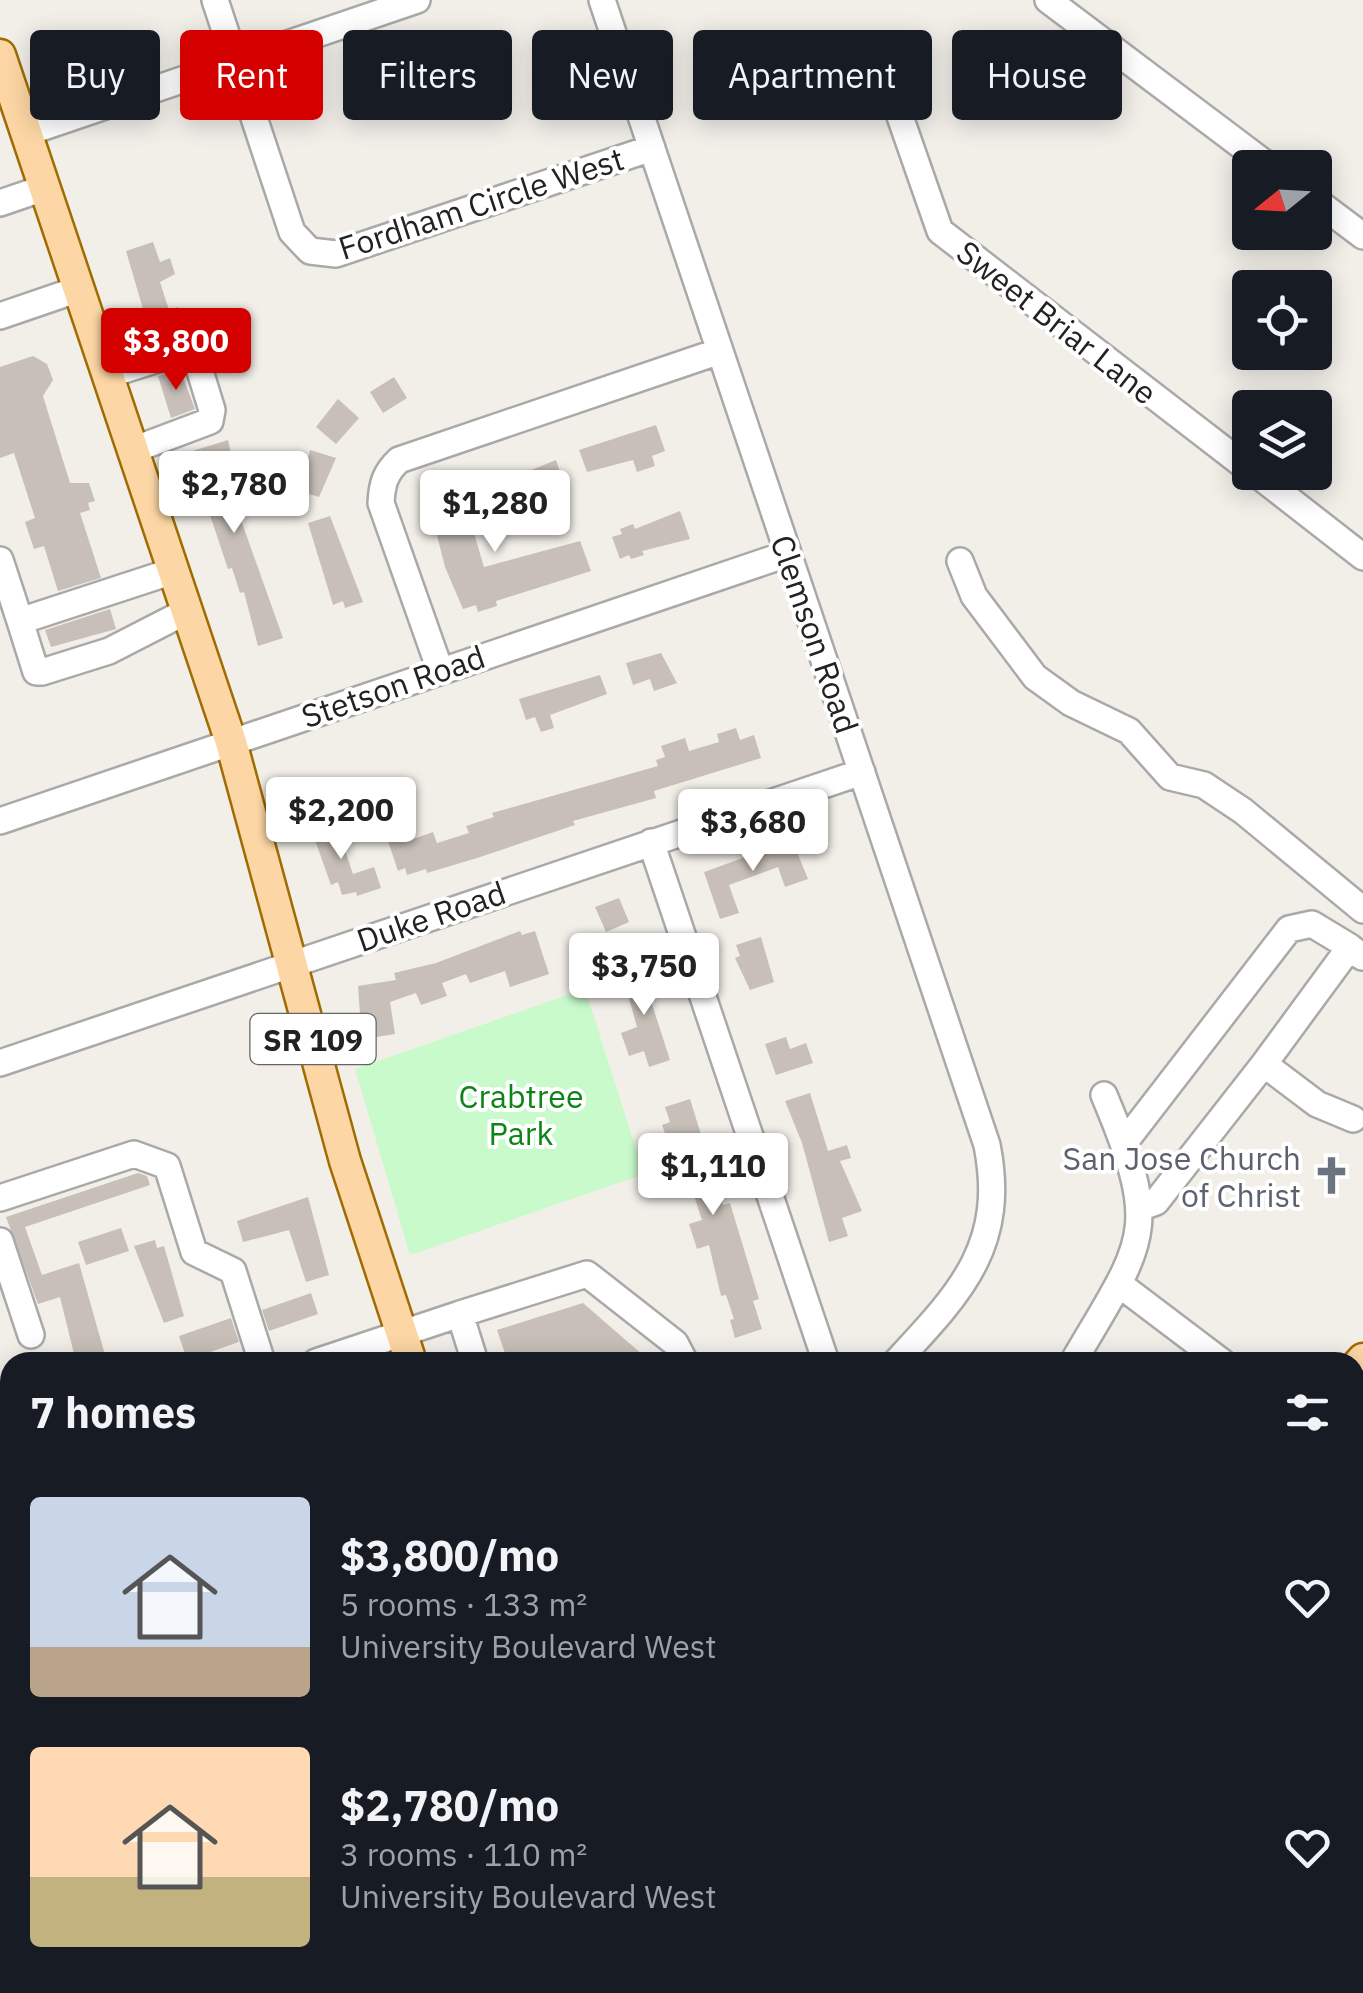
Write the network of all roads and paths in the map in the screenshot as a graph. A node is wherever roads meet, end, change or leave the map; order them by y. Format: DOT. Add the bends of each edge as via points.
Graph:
graph roads {
  1 [pos="215,0"];
  2 [pos="417,0"];
  3 [pos="602,0"];
  4 [pos="1048,0"];
  5 [pos="225,30"];
  6 [pos="323,32"];
  7 [pos="0,55"];
  8 [pos="180,81"];
  9 [pos="255,120"];
  10 [pos="900,120"];
  11 [pos="26,133"];
  12 [pos="652,148"];
  13 [pos="1248,150"];
  14 [pos="44,188"];
  15 [pos="0,202"];
  16 [pos="1332,213"];
  17 [pos="1363,236"];
  18 [pos="78,289"];
  19 [pos="0,316"];
  20 [pos="720,351"];
  21 [pos="108,375"];
  22 [pos="144,446"];
  23 [pos="1232,456"];
  24 [pos="1277,490"];
  25 [pos="788,554"];
  26 [pos="1363,557"];
  27 [pos="0,560"];
  28 [pos="960,561"];
  29 [pos="173,570"];
  30 [pos="187,611"];
  31 [pos="20,621"];
  32 [pos="440,670"];
  33 [pos="231,742"];
  34 [pos="862,772"];
  35 [pos="0,821"];
  36 [pos="651,842"];
  37 [pos="1363,910"];
  38 [pos="1356,952"];
  39 [pos="292,963"];
  40 [pos="0,1062"];
  41 [pos="1264,1064"];
  42 [pos="1104,1095"];
  43 [pos="1353,1119"];
  44 [pos="1124,1142"];
  45 [pos="0,1198"];
  46 [pos="1142,1208"];
  47 [pos="0,1241"];
  48 [pos="1118,1284"];
  49 [pos="460,1314"];
  50 [pos="30,1335"];
  51 [pos="406,1348"];
  52 [pos="259,1352"];
  53 [pos="380,1352"];
  54 [pos="473,1352"];
  55 [pos="680,1352"];
  56 [pos="823,1352"];
  57 [pos="905,1352"];
  58 [pos="1079,1352"];
  59 [pos="1209,1352"];
  1 -- 5 [label="street"];
  2 -- 6 [label="street"];
  3 -- 12 [label="street, Clemson Road"];
  4 -- 13 [label="street"];
  7 -- 11 [label="main road, SR 109"];
  8 -- 11 [label="street"];
  9 -- 12 [label="street, Fordham Circle West" via="292,232 310,251 336,254"];
  10 -- 23 [label="street, Sweet Briar Lane" via="940,231"];
  11 -- 14 [label="main road, SR 109"];
  12 -- 20 [label="street, Clemson Road"];
  14 -- 15 [label="street"];
  14 -- 18 [label="main road, SR 109"];
  16 -- 17 [label="street"];
  18 -- 19 [label="street"];
  18 -- 21 [label="main road, SR 109"];
  20 -- 25 [label="street, Clemson Road"];
  20 -- 32 [label="street" via="399,460 389,469 381,503"];
  21 -- 22 [label="main road, SR 109"];
  21 -- 22 [label="street" via="180,352 196,358 212,416 204,425"];
  22 -- 29 [label="main road, SR 109"];
  24 -- 26 [label="street, Sweet Briar Lane"];
  25 -- 32 [label="street, Stetson Road"];
  25 -- 34 [label="street, Clemson Road"];
  27 -- 31 [label="street"];
  28 -- 37 [label="street" via="974,596 1035,677 1130,731 1170,777 1204,785 1243,811"];
  29 -- 30 [label="main road, SR 109"];
  29 -- 31 [label="street"];
  30 -- 31 [label="street" via="108,651 42,672 36,672"];
  30 -- 33 [label="main road, SR 109"];
  32 -- 33 [label="street, Stetson Road"];
  33 -- 35 [label="street, Stetson Road"];
  33 -- 39 [label="main road, SR 109"];
  34 -- 36 [label="street, Duke Road"];
  34 -- 57 [label="street, Clemson Road" via="992,1169 990,1223 974,1269"];
  36 -- 39 [label="street, Duke Road"];
  36 -- 56 [label="street"];
  38 -- 41 [label="street"];
  38 -- 44 [label="street" via="1312,924 1289,929"];
  39 -- 40 [label="street, Duke Road"];
  39 -- 51 [label="main road, SR 109" via="345,1161"];
  41 -- 43 [label="street" via="1317,1104"];
  41 -- 46 [label="street" via="1156,1202"];
  42 -- 44 [label="street"];
  44 -- 46 [label="street"];
  45 -- 52 [label="street" via="134,1154 167,1166 194,1252 233,1272"];
  46 -- 48 [label="street" via="1136,1248"];
  47 -- 50 [label="street"];
  48 -- 58 [label="street"];
  48 -- 59 [label="street"];
  49 -- 51 [label="street"];
  49 -- 54 [label="street"];
  49 -- 55 [label="street" via="587,1274"];
  51 -- 53 [label="street"];
}
